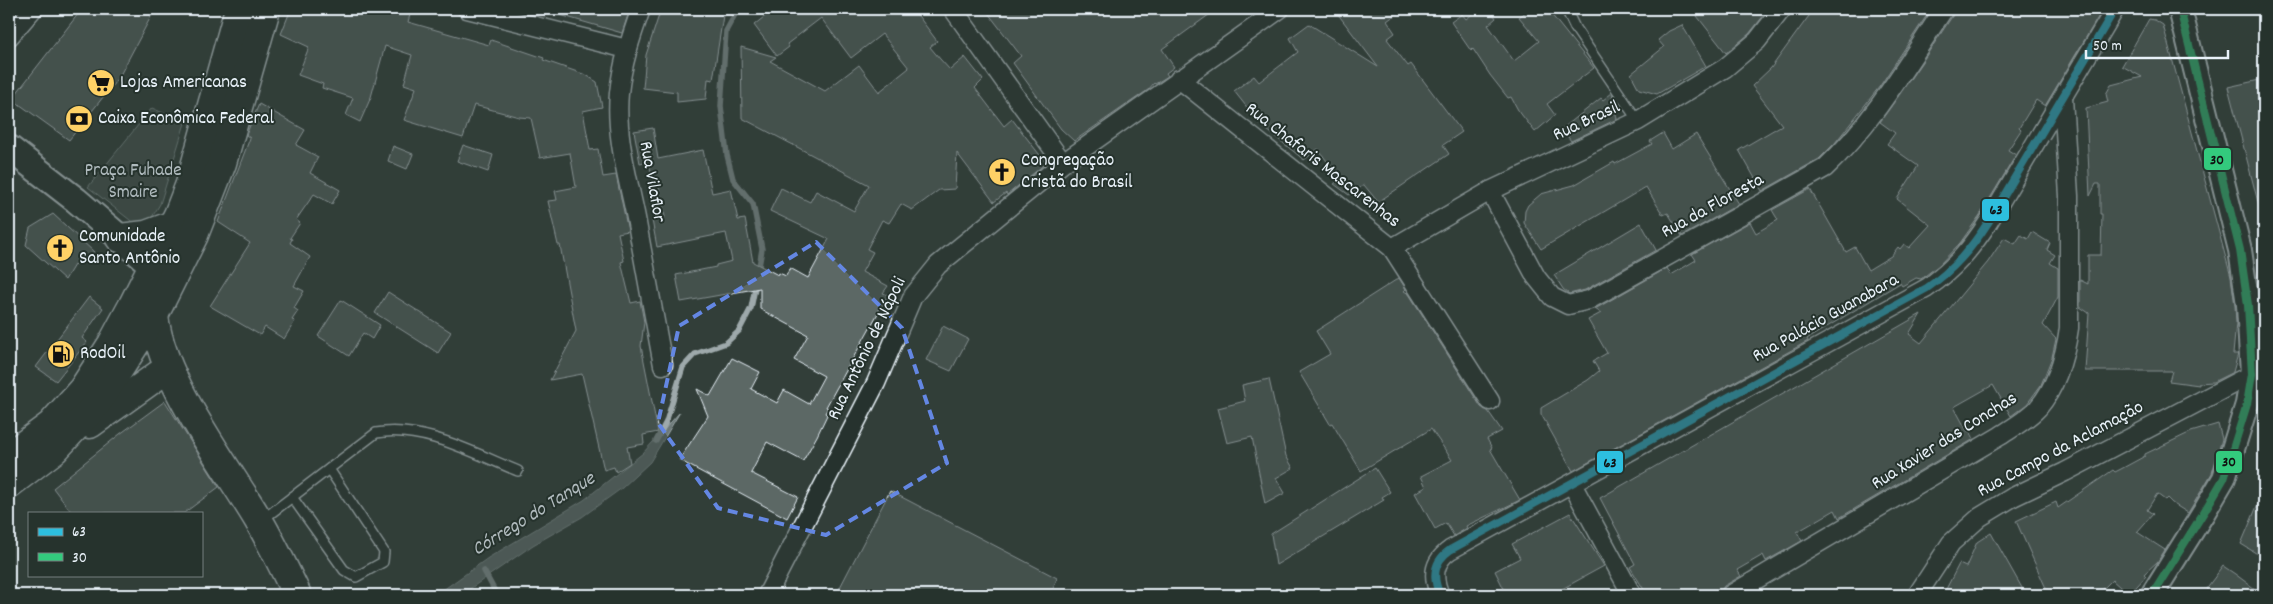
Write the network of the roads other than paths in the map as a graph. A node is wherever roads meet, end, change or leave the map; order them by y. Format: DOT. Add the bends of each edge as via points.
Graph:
graph roads {
  1 [pos="33,9"];
  2 [pos="467,9"];
  3 [pos="641,9"];
  4 [pos="953,9"];
  5 [pos="1280,9"];
  6 [pos="1566,9"];
  7 [pos="1782,9"];
  8 [pos="1944,9"];
  9 [pos="2115,9"];
  10 [pos="2180,9"];
  11 [pos="246,13"];
  12 [pos="11,31"];
  13 [pos="627,49"];
  14 [pos="1179,79"];
  15 [pos="2063,98"];
  16 [pos="1638,121"];
  17 [pos="9,148"];
  18 [pos="1063,163"];
  19 [pos="1490,191"];
  20 [pos="173,225"];
  21 [pos="120,238"];
  22 [pos="1392,248"];
  23 [pos="153,266"];
  24 [pos="154,315"];
  25 [pos="663,364"];
  26 [pos="168,368"];
  27 [pos="2252,374"];
  28 [pos="1490,401"];
  29 [pos="55,449"];
  30 [pos="9,456"];
  31 [pos="329,469"];
  32 [pos="518,471"];
  33 [pos="9,484"];
  34 [pos="1572,484"];
  35 [pos="292,497"];
  36 [pos="260,522"];
  37 [pos="297,595"];
  38 [pos="767,595"];
  39 [pos="1440,595"];
  40 [pos="1632,595"];
  41 [pos="1730,595"];
  42 [pos="1917,595"];
  43 [pos="2152,595"];
  1 -- 12 [label="street"];
  2 -- 13 [label="street"];
  3 -- 13 [label="street, Rua Vilaflor"];
  4 -- 18 [label="street"];
  5 -- 14 [label="street, Rua Antônio de Nápoli"];
  6 -- 16 [label="lane" via="1575,28"];
  7 -- 16 [label="street, Rua Brasil" via="1757,41 1725,68"];
  8 -- 19 [label="street, Rua da Floresta" via="1871,116 1825,168 1590,300 1568,305 1552,297 1536,277"];
  9 -- 15 [label="street, Rua Palácio Guanabara"];
  10 -- 27 [label="street" via="2240,250 2249,313"];
  11 -- 20 [label="main road" via="190,184"];
  11 -- 24 [label="main road" via="222,163 194,235"];
  13 -- 25 [label="street, Rua Vilaflor" via="619,96 620,129"];
  14 -- 18 [label="street, Rua Antônio de Nápoli"];
  14 -- 22 [label="street, Rua Chafaris Mascarenhas"];
  15 -- 34 [label="street, Rua Palácio Guanabara" via="1978,239 1945,275 1927,288"];
  15 -- 41 [label="street, Rua Xavier das Conchas" via="2069,196 2069,328 2060,369 2045,398 2037,409 2000,436"];
  16 -- 19 [label="street, Rua Brasil"];
  17 -- 21 [label="main road"];
  18 -- 38 [label="street, Rua Antônio de Nápoli" via="953,251 913,296 876,383"];
  19 -- 22 [label="street, Rua Brasil"];
  20 -- 21 [label="main road"];
  20 -- 23 [label="main road"];
  21 -- 23 [label="main road"];
  22 -- 28 [label="street, Rua Chafaris Mascarenhas"];
  23 -- 24 [label="main road"];
  23 -- 30 [label="main road" via="112,344 83,389 51,426"];
  24 -- 26 [label="main road"];
  24 -- 29 [label="main road" via="96,405"];
  26 -- 29 [label="main road"];
  26 -- 36 [label="main road"];
  27 -- 42 [label="street, Rua Campo da Aclamação" via="1980,517 1951,543"];
  27 -- 43 [label="street" via="2224,478"];
  29 -- 33 [label="main road"];
  31 -- 32 [label="lane" via="376,433 391,430 410,431"];
  31 -- 35 [label="lane"];
  31 -- 35 [label="lane" via="384,552 384,562 356,577 344,570"];
  34 -- 39 [label="street, Rua Palácio Guanabara" via="1450,550 1435,569 1434,578"];
  34 -- 40 [label="street"];
  35 -- 36 [label="lane"];
  36 -- 37 [label="main road"];
}
